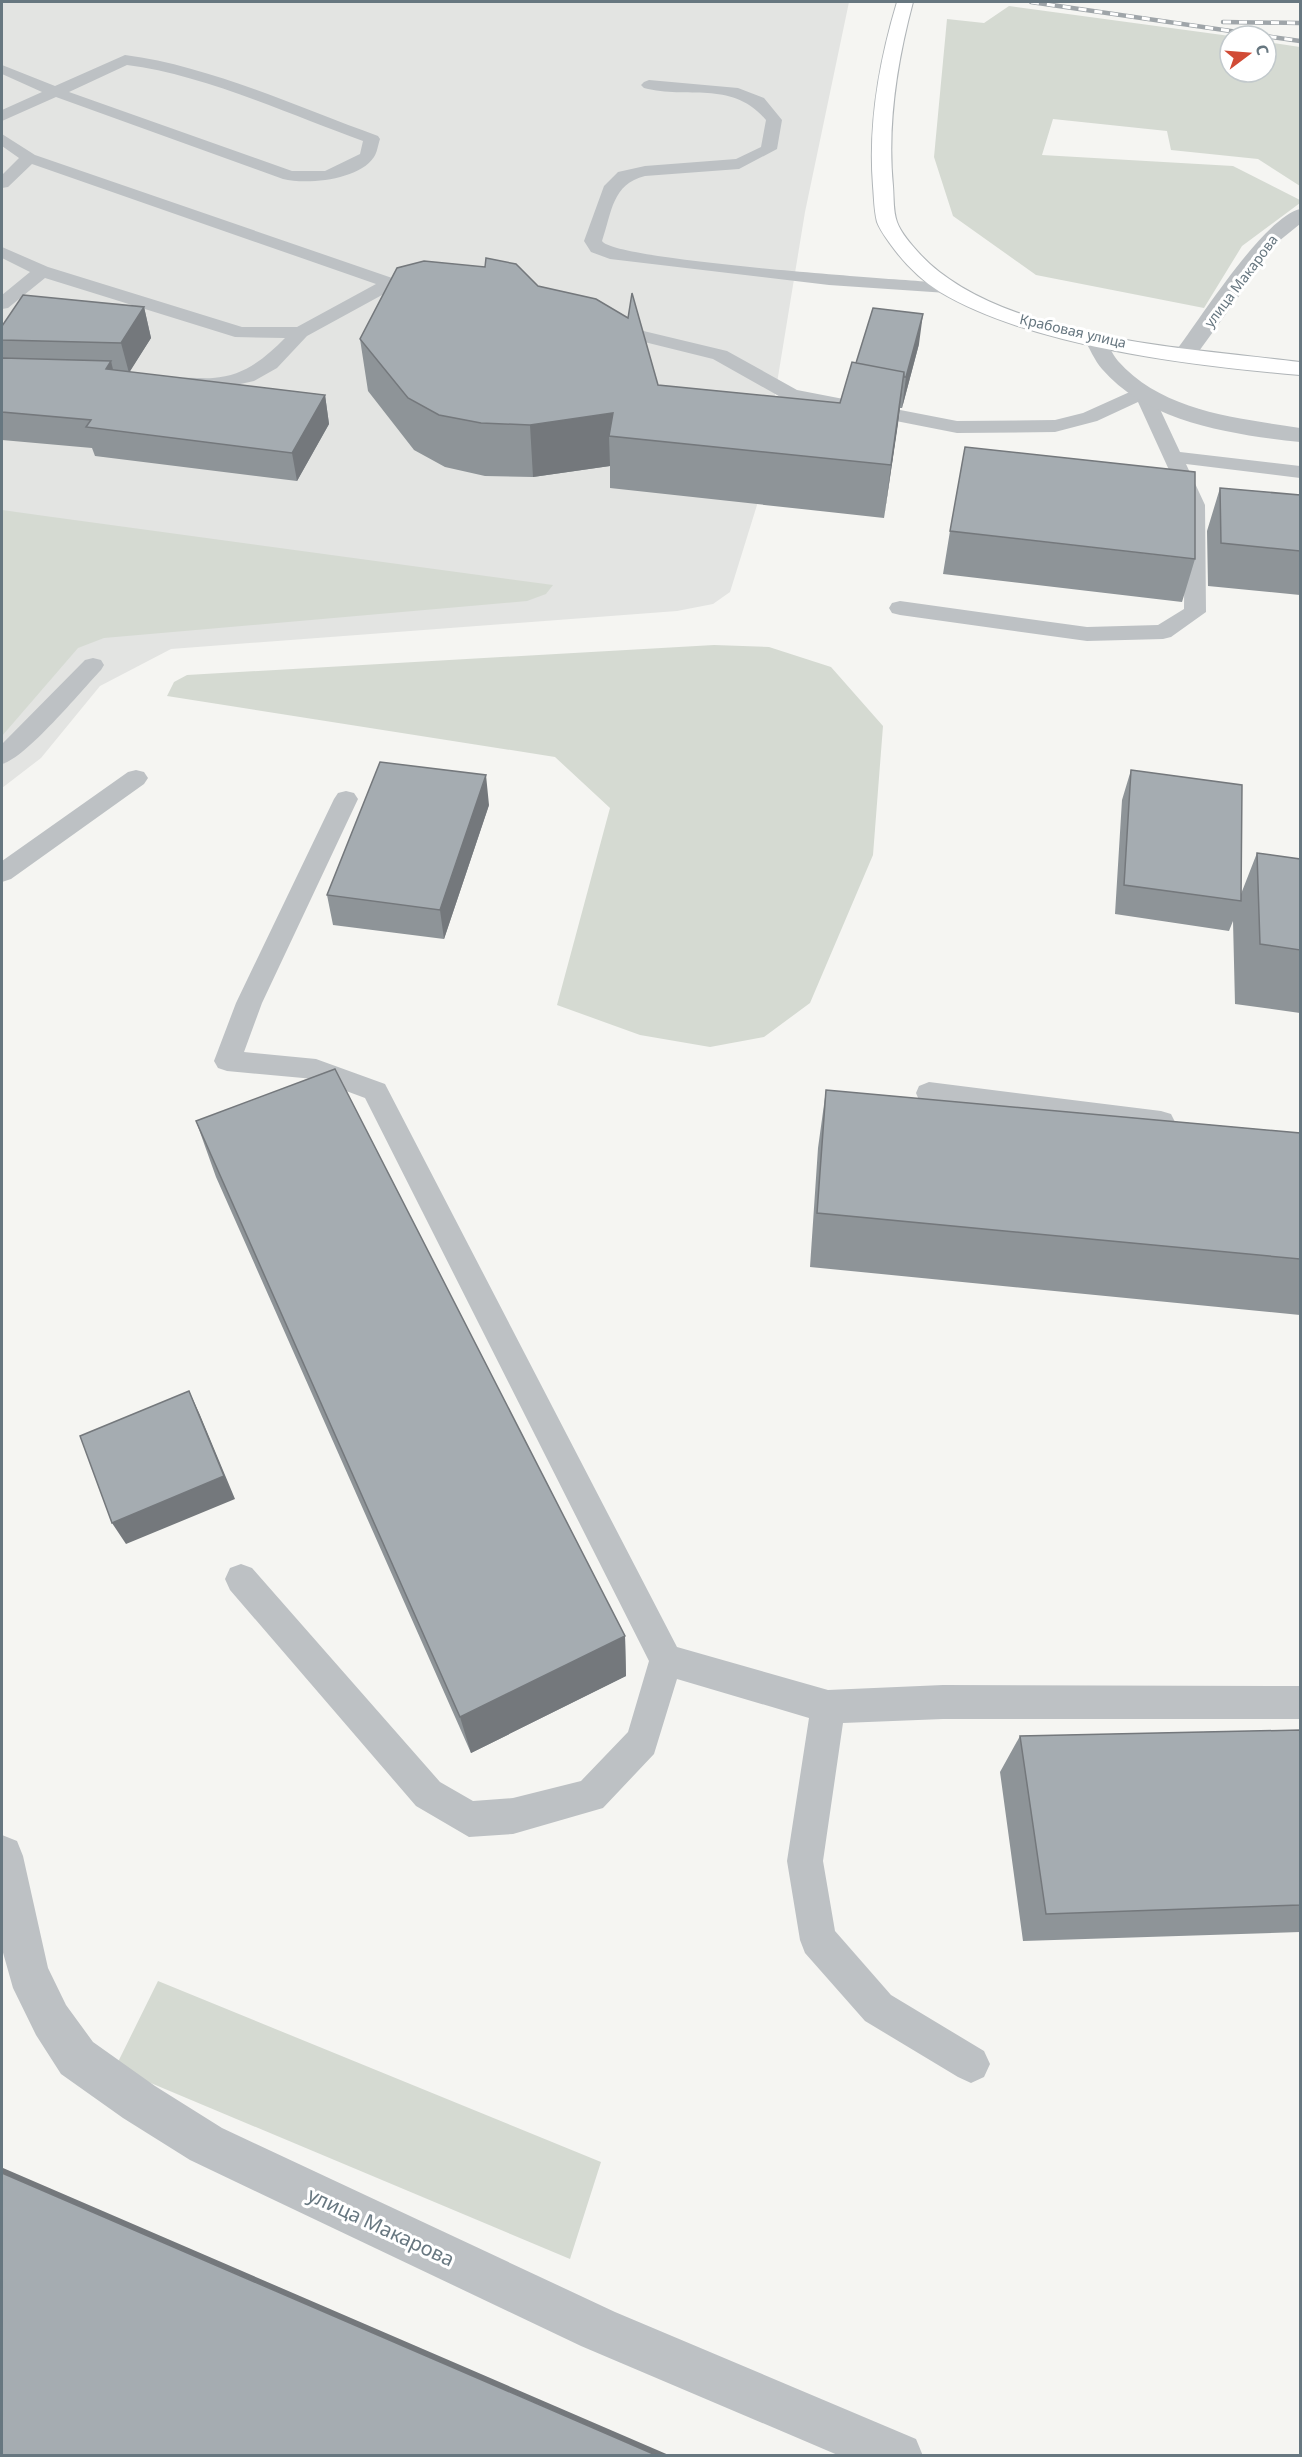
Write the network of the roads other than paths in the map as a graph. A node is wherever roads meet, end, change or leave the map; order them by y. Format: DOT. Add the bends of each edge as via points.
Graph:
graph roads {
  1 [pos="905,2"];
  2 [pos="2,69"];
  3 [pos="649,85"];
  4 [pos="55,92"];
  5 [pos="2,116"];
  6 [pos="2,139"];
  7 [pos="28,158"];
  8 [pos="2,183"];
  9 [pos="1300,215"];
  10 [pos="2,252"];
  11 [pos="42,271"];
  12 [pos="391,283"];
  13 [pos="947,288"];
  14 [pos="438,292"];
  15 [pos="2,304"];
  16 [pos="587,322"];
  17 [pos="301,332"];
  18 [pos="1094,338"];
  19 [pos="1186,353"];
  20 [pos="1300,369"];
  21 [pos="166,383"];
  22 [pos="1143,392"];
  23 [pos="1300,435"];
  24 [pos="1173,457"];
  25 [pos="1300,472"];
  26 [pos="900,608"];
  27 [pos="93,665"];
  28 [pos="2,756"];
  29 [pos="136,778"];
  30 [pos="346,799"];
  31 [pos="2,873"];
  32 [pos="929,1093"];
  33 [pos="1184,1125"];
  34 [pos="241,1580"];
  35 [pos="666,1660"];
  36 [pos="1300,1702"];
  37 [pos="828,1707"];
  38 [pos="2,1856"];
  39 [pos="972,2064"];
  40 [pos="899,2456"];
  1 -- 13 [label="main road, Крабовая улица" via="886,82 882,158 888,224 915,260"];
  2 -- 4 [label="lane"];
  3 -- 13 [label="lane" via="732,91 758,101 774,120 769,149 739,164 624,176 612,186 593,241 597,248 610,254 676,263"];
  4 -- 4 [label="lane" via="125,60 150,63 372,139 367,156 344,171 310,180"];
  4 -- 5 [label="lane"];
  6 -- 7 [label="lane"];
  7 -- 8 [label="lane"];
  7 -- 12 [label="lane"];
  9 -- 19 [label="street, улица Макарова" via="1272,237"];
  10 -- 11 [label="lane"];
  11 -- 15 [label="lane"];
  11 -- 17 [label="lane" via="241,333"];
  12 -- 14 [label="lane"];
  12 -- 17 [label="lane"];
  13 -- 18 [label="main road, Крабовая улица" via="989,308"];
  16 -- 22 [label="lane" via="720,355 791,395 957,427 1055,426 1090,417"];
  17 -- 21 [label="lane" via="270,364 247,377 213,384"];
  18 -- 19 [label="main road, Крабовая улица"];
  18 -- 22 [label="street" via="1111,366"];
  19 -- 20 [label="main road, Крабовая улица"];
  22 -- 23 [label="street" via="1176,408 1221,422"];
  22 -- 24 [label="lane"];
  24 -- 25 [label="lane"];
  24 -- 26 [label="lane" via="1195,505 1195,612 1163,632 1087,634"];
  27 -- 28 [label="lane"];
  29 -- 31 [label="lane"];
  30 -- 35 [label="lane" via="249,1003 227,1061 316,1069 375,1091"];
  32 -- 33 [label="lane"];
  34 -- 35 [label="lane" via="428,1794 469,1819 513,1816 591,1796 642,1742"];
  35 -- 37 [label="lane"];
  36 -- 37 [label="lane" via="943,1702"];
  37 -- 39 [label="lane" via="805,1861 818,1940 878,2008"];
  38 -- 40 [label="street, улица Макарова" via="28,1973 51,2020 77,2058 139,2102 206,2144 598,2329"];
}
